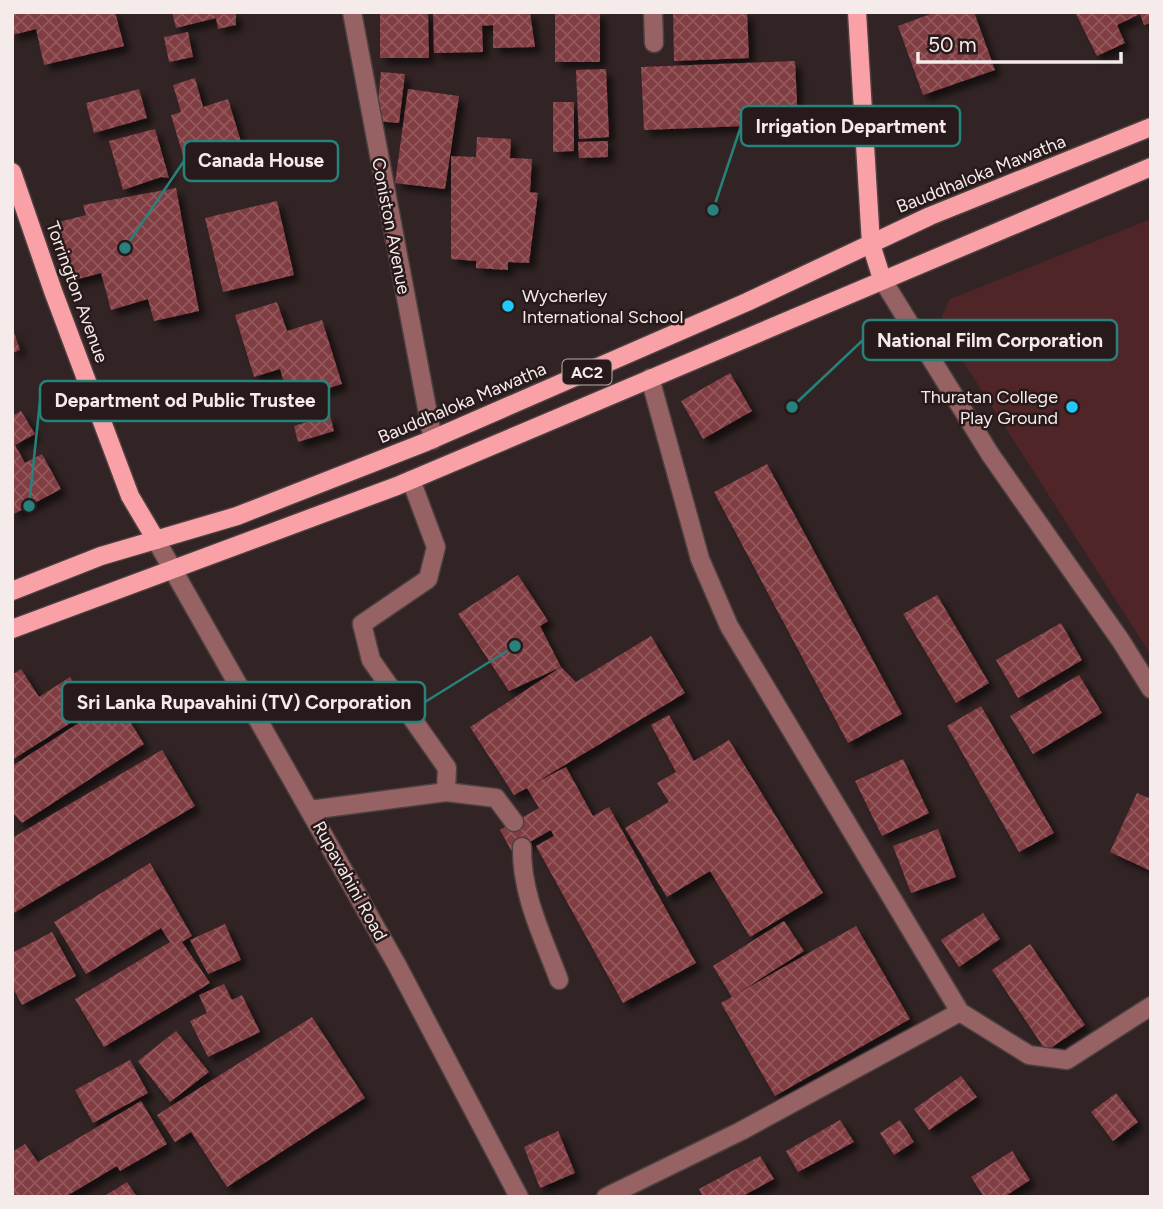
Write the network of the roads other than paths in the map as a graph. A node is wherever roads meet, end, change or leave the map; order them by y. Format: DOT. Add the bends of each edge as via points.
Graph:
graph roads {
  1 [pos="352,12"];
  2 [pos="653,12"];
  3 [pos="857,12"];
  4 [pos="654,43"];
  5 [pos="1151,127"];
  6 [pos="1151,167"];
  7 [pos="12,172"];
  8 [pos="871,244"];
  9 [pos="882,279"];
  10 [pos="650,378"];
  11 [pos="433,440"];
  12 [pos="411,480"];
  13 [pos="156,540"];
  14 [pos="173,568"];
  15 [pos="12,592"];
  16 [pos="12,629"];
  17 [pos="1151,689"];
  18 [pos="446,792"];
  19 [pos="310,810"];
  20 [pos="514,822"];
  21 [pos="522,847"];
  22 [pos="559,980"];
  23 [pos="1151,1006"];
  24 [pos="960,1012"];
  25 [pos="519,1197"];
  26 [pos="606,1197"];
  1 -- 11 [label="street, Coniston Avenue"];
  2 -- 4 [label="street"];
  3 -- 8 [label="main road"];
  5 -- 8 [label="main road, Bauddhaloka Mawatha / AC2"];
  6 -- 9 [label="main road, AC2"];
  7 -- 13 [label="main road, Torrington Avenue" via="130,496"];
  8 -- 9 [label="main road"];
  8 -- 11 [label="main road, Bauddhaloka Mawatha / AC2"];
  9 -- 10 [label="main road, AC2"];
  9 -- 17 [label="street" via="990,454"];
  10 -- 12 [label="main road, AC2"];
  10 -- 24 [label="street" via="701,559 729,626"];
  11 -- 13 [label="main road, Bauddhaloka Mawatha / AC2" via="237,516"];
  12 -- 14 [label="main road, AC2"];
  12 -- 18 [label="street" via="436,547 428,579 362,624 371,660 447,768"];
  13 -- 14 [label="street, Rupavahini Road"];
  13 -- 15 [label="main road, Bauddhaloka Mawatha / AC2" via="101,556"];
  14 -- 16 [label="main road, AC2"];
  14 -- 19 [label="street, Rupavahini Road"];
  18 -- 19 [label="street"];
  18 -- 20 [label="street" via="496,798"];
  19 -- 25 [label="street, Rupavahini Road"];
  21 -- 22 [label="street" via="527,893"];
  23 -- 24 [label="street" via="1067,1060 1029,1055"];
  24 -- 26 [label="street" via="741,1131"];
}
